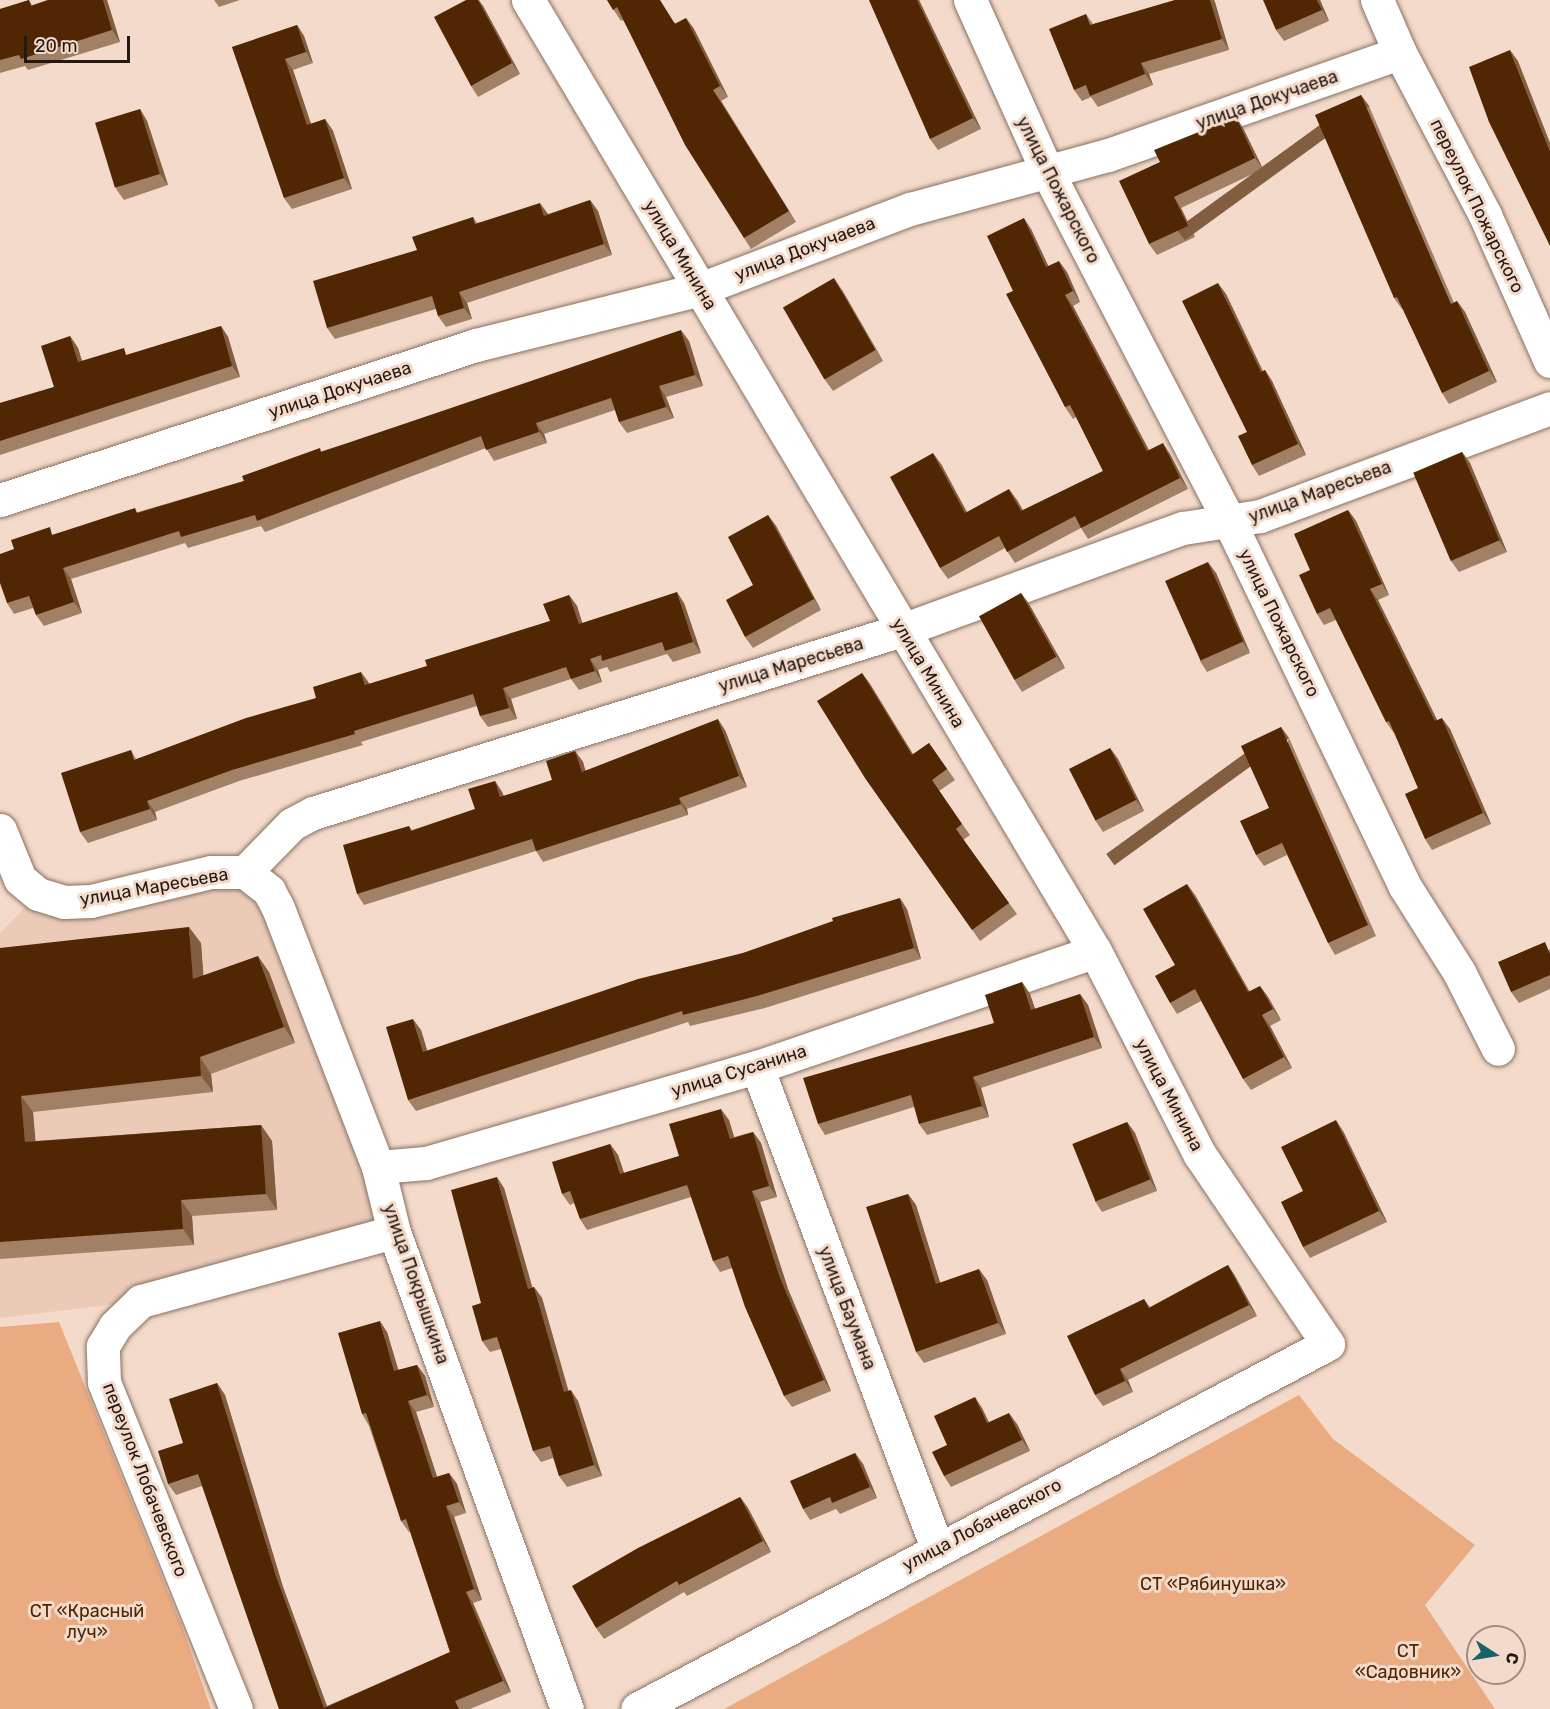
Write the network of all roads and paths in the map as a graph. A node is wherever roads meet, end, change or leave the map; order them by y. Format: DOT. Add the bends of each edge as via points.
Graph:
graph roads {
  1 [pos="528,0"];
  2 [pos="970,0"];
  3 [pos="1377,0"];
  4 [pos="1400,53"];
  5 [pos="1047,171"];
  6 [pos="700,289"];
  7 [pos="1550,361"];
  8 [pos="1550,408"];
  9 [pos="0,500"];
  10 [pos="1230,523"];
  11 [pos="902,630"];
  12 [pos="0,830"];
  13 [pos="245,872"];
  14 [pos="1095,951"];
  15 [pos="1498,1049"];
  16 [pos="756,1067"];
  17 [pos="378,1167"];
  18 [pos="394,1232"];
  19 [pos="1328,1344"];
  20 [pos="937,1548"];
  21 [pos="236,1709"];
  22 [pos="567,1709"];
  23 [pos="637,1709"];
  1 -- 6 [label="street, улица Минина"];
  2 -- 5 [label="street, улица Пожарского"];
  3 -- 4 [label="street, переулок Пожарского"];
  4 -- 5 [label="street, улица Докучаева" via="1108,155"];
  4 -- 7 [label="street, переулок Пожарского" via="1485,215"];
  5 -- 6 [label="street, улица Докучаева" via="910,209"];
  5 -- 10 [label="street, улица Пожарского"];
  6 -- 9 [label="street, улица Докучаева" via="476,345"];
  6 -- 11 [label="street, улица Минина"];
  8 -- 10 [label="street, улица Маресьева" via="1260,516"];
  10 -- 11 [label="street, улица Маресьева" via="1183,528"];
  10 -- 15 [label="street, улица Пожарского" via="1404,885 1459,972"];
  11 -- 13 [label="street, улица Маресьева" via="313,813 292,824"];
  11 -- 14 [label="street, улица Минина"];
  12 -- 13 [label="street, улица Маресьева" via="20,879 38,894 64,902 91,902 211,872"];
  13 -- 17 [label="street, улица Покрышкина" via="269,891 278,908"];
  14 -- 16 [label="street, улица Сусанина"];
  14 -- 19 [label="street, улица Минина" via="1200,1155"];
  16 -- 17 [label="street, улица Сусанина" via="426,1163"];
  16 -- 20 [label="street, улица Баумана"];
  17 -- 18 [label="street, улица Покрышкина"];
  18 -- 21 [label="street, переулок Лобачевского" via="141,1301 115,1326 103,1346 104,1382"];
  18 -- 22 [label="street, улица Покрышкина"];
  19 -- 20 [label="street, улица Лобачевского"];
  20 -- 23 [label="street, улица Лобачевского"];
}
